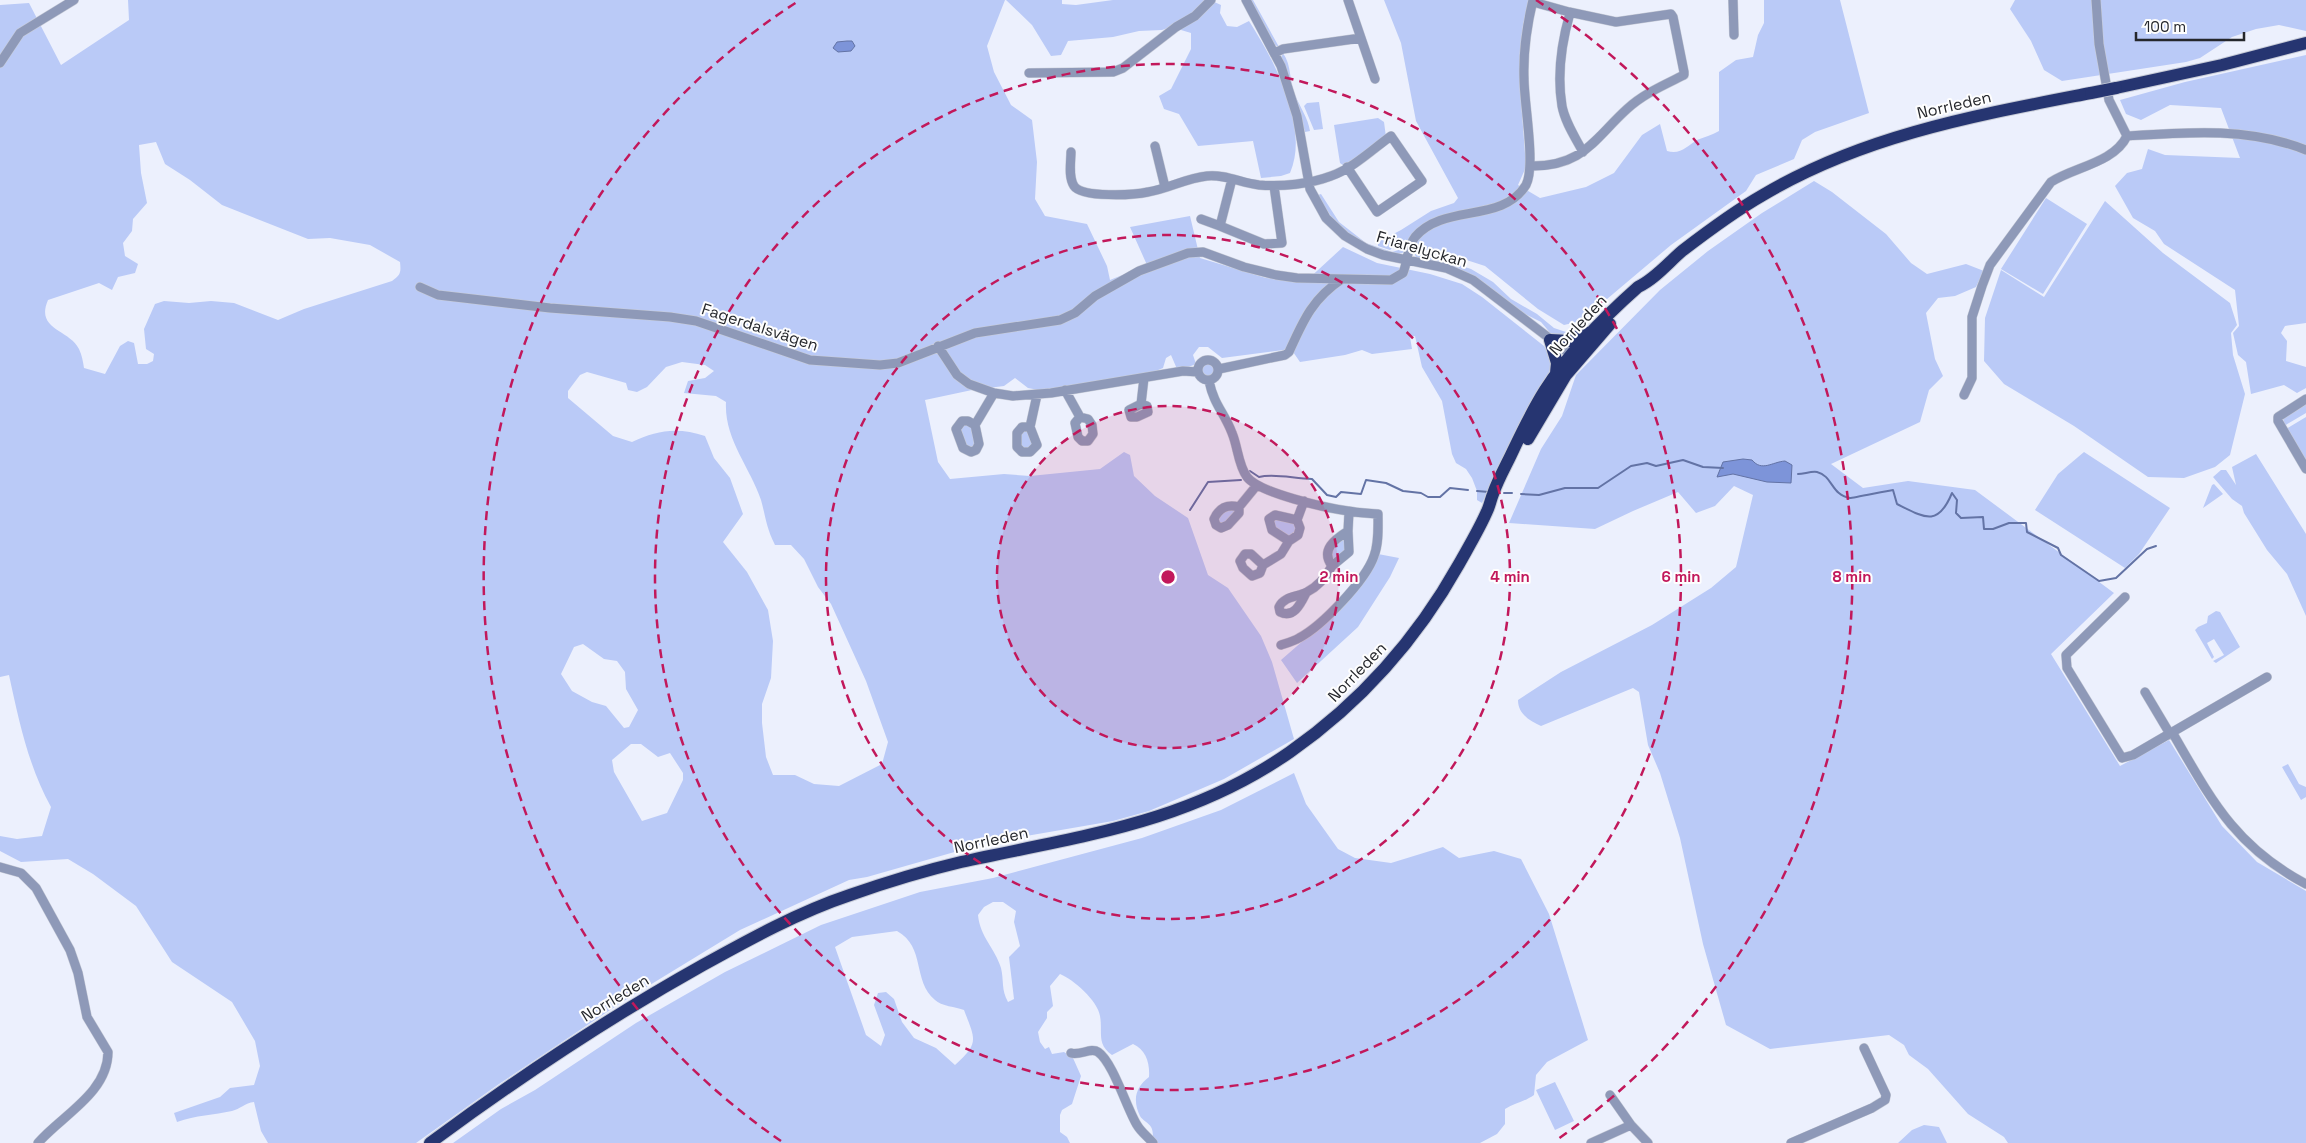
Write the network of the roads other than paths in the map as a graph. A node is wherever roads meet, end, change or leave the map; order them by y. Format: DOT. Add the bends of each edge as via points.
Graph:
graph roads {
  1 [pos="74,0"];
  2 [pos="1211,0"];
  3 [pos="1246,0"];
  4 [pos="1348,0"];
  5 [pos="1733,0"];
  6 [pos="2096,0"];
  7 [pos="1533,1"];
  8 [pos="1570,12"];
  9 [pos="1734,35"];
  10 [pos="1361,38"];
  11 [pos="2306,44"];
  12 [pos="1275,53"];
  13 [pos="0,63"];
  14 [pos="1029,73"];
  15 [pos="1375,79"];
  16 [pos="2127,136"];
  17 [pos="1155,146"];
  18 [pos="2306,150"];
  19 [pos="1071,152"];
  20 [pos="1583,152"];
  21 [pos="1530,166"];
  22 [pos="1347,167"];
  23 [pos="1232,179"];
  24 [pos="1308,182"];
  25 [pos="1274,186"];
  26 [pos="1165,187"];
  27 [pos="1201,220"];
  28 [pos="1220,226"];
  29 [pos="1407,260"];
  30 [pos="1342,279"];
  31 [pos="1646,283"];
  32 [pos="420,287"];
  33 [pos="1604,319"];
  34 [pos="1550,340"];
  35 [pos="938,346"];
  36 [pos="1574,357"];
  37 [pos="1219,369"];
  38 [pos="1198,372"];
  39 [pos="1556,373"];
  40 [pos="1144,378"];
  41 [pos="1209,381"];
  42 [pos="1065,390"];
  43 [pos="994,393"];
  44 [pos="1037,395"];
  45 [pos="1964,395"];
  46 [pos="2306,398"];
  47 [pos="1141,404"];
  48 [pos="1080,418"];
  49 [pos="975,425"];
  50 [pos="1030,427"];
  51 [pos="2306,469"];
  52 [pos="1256,485"];
  53 [pos="1304,501"];
  54 [pos="1491,504"];
  55 [pos="1239,507"];
  56 [pos="1349,512"];
  57 [pos="1297,520"];
  58 [pos="1348,531"];
  59 [pos="1289,541"];
  60 [pos="1263,565"];
  61 [pos="1332,566"];
  62 [pos="1306,593"];
  63 [pos="2125,597"];
  64 [pos="1281,645"];
  65 [pos="2267,676"];
  66 [pos="2144,692"];
  67 [pos="2171,733"];
  68 [pos="0,867"];
  69 [pos="2306,884"];
  70 [pos="1864,1048"];
  71 [pos="1071,1053"];
  72 [pos="1610,1096"];
  73 [pos="1631,1125"];
  74 [pos="38,1143"];
  75 [pos="430,1143"];
  76 [pos="1153,1143"];
  77 [pos="1591,1143"];
  78 [pos="1648,1143"];
  79 [pos="1791,1143"];
  1 -- 13 [label="street" via="20,33"];
  2 -- 14 [label="street" via="1195,16 1123,68 1113,72"];
  3 -- 12 [label="street, Friarelyckan"];
  4 -- 10 [label="street"];
  5 -- 9 [label="street"];
  6 -- 16 [label="street" via="2098,44 2109,100"];
  7 -- 8 [label="street"];
  7 -- 21 [label="street, Fagerdalsvägen" via="1524,53"];
  8 -- 20 [label="street" via="1562,54 1562,105"];
  8 -- 20 [label="street" via="1616,22 1671,14 1684,72 1684,75 1643,96"];
  10 -- 12 [label="street" via="1283,49"];
  10 -- 15 [label="street"];
  11 -- 31 [label="highway, Norrleden, bridge" via="2116,88 1930,126 1839,157 1778,186 1725,219"];
  12 -- 24 [label="street, Friarelyckan" via="1297,116"];
  16 -- 18 [label="street" via="2228,134 2270,139"];
  16 -- 45 [label="street" via="2106,157 2064,173 2051,182 1990,265 1972,313 1972,378"];
  17 -- 26 [label="street"];
  19 -- 26 [label="street" via="1072,182 1078,190 1130,194"];
  20 -- 21 [label="street" via="1548,166"];
  21 -- 29 [label="street, Fagerdalsvägen" via="1527,183 1514,198 1498,207 1432,224 1416,237"];
  22 -- 22 [label="street" via="1391,136 1422,181 1377,212"];
  22 -- 24 [label="street" via="1332,176"];
  23 -- 25 [label="street"];
  23 -- 26 [label="street" via="1206,176"];
  23 -- 28 [label="street"];
  24 -- 25 [label="street"];
  24 -- 29 [label="street, Friarelyckan" via="1320,209 1345,236 1375,252"];
  25 -- 28 [label="street" via="1282,243 1264,244"];
  27 -- 28 [label="street"];
  29 -- 30 [label="street, Fagerdalsvägen" via="1403,273 1391,280"];
  29 -- 34 [label="street, Friarelyckan" via="1446,268 1473,280"];
  30 -- 35 [label="street, Fagerdalsvägen" via="1276,275 1203,252 1188,253 1131,275 1060,320 974,333"];
  30 -- 37 [label="street" via="1319,297 1285,355"];
  31 -- 33 [label="highway, Norrleden"];
  31 -- 36 [label="highway, Norrleden" via="1644,289"];
  32 -- 35 [label="street, Fagerdalsvägen" via="438,294 550,308 687,320 828,363 898,363"];
  33 -- 34 [label="highway" via="1570,341"];
  33 -- 36 [label="highway, Norrleden"];
  34 -- 36 [label="street, Friarelyckan"];
  34 -- 39 [label="highway" via="1557,363"];
  35 -- 43 [label="street" via="957,375 969,384"];
  36 -- 39 [label="highway, Norrleden"];
  36 -- 54 [label="highway, Norrleden"];
  37 -- 38 [label="street" via="1213,361 1207,360 1199,366"];
  37 -- 41 [label="street" via="1217,377"];
  38 -- 40 [label="street" via="1184,371"];
  38 -- 41 [label="street" via="1202,379"];
  39 -- 54 [label="highway, Norrleden" via="1530,416"];
  40 -- 42 [label="street"];
  40 -- 47 [label="street"];
  41 -- 52 [label="street" via="1213,400 1232,432 1245,474"];
  42 -- 44 [label="street"];
  42 -- 48 [label="street"];
  43 -- 44 [label="street"];
  43 -- 49 [label="street"];
  44 -- 50 [label="street"];
  46 -- 51 [label="street" via="2278,417"];
  52 -- 53 [label="street"];
  52 -- 55 [label="street"];
  53 -- 56 [label="street"];
  53 -- 57 [label="street"];
  54 -- 75 [label="highway, Norrleden" via="1437,601 1396,657 1334,718 1273,764 1214,796 1159,817 1111,831 924,871 810,911 735,947 646,998 525,1075"];
  56 -- 58 [label="street"];
  56 -- 64 [label="street" via="1378,514 1377,543 1370,567 1318,624 1300,638"];
  57 -- 59 [label="street" via="1298,535"];
  57 -- 59 [label="street" via="1275,515 1268,520 1272,530"];
  58 -- 61 [label="street" via="1349,552"];
  58 -- 61 [label="street" via="1335,540 1328,551"];
  59 -- 60 [label="street" via="1281,554"];
  61 -- 62 [label="street" via="1322,582"];
  63 -- 67 [label="street" via="2066,655 2066,668 2119,756 2126,758"];
  65 -- 67 [label="street"];
  66 -- 67 [label="street"];
  67 -- 69 [label="street" via="2226,820 2257,851"];
  68 -- 74 [label="street" via="21,872 36,888 70,950 87,1017 108,1052 104,1068 92,1090"];
  70 -- 79 [label="street" via="1886,1095 1884,1100"];
  71 -- 76 [label="street" via="1099,1053 1138,1126"];
  72 -- 73 [label="street"];
  73 -- 77 [label="street"];
  73 -- 78 [label="street"];
}
